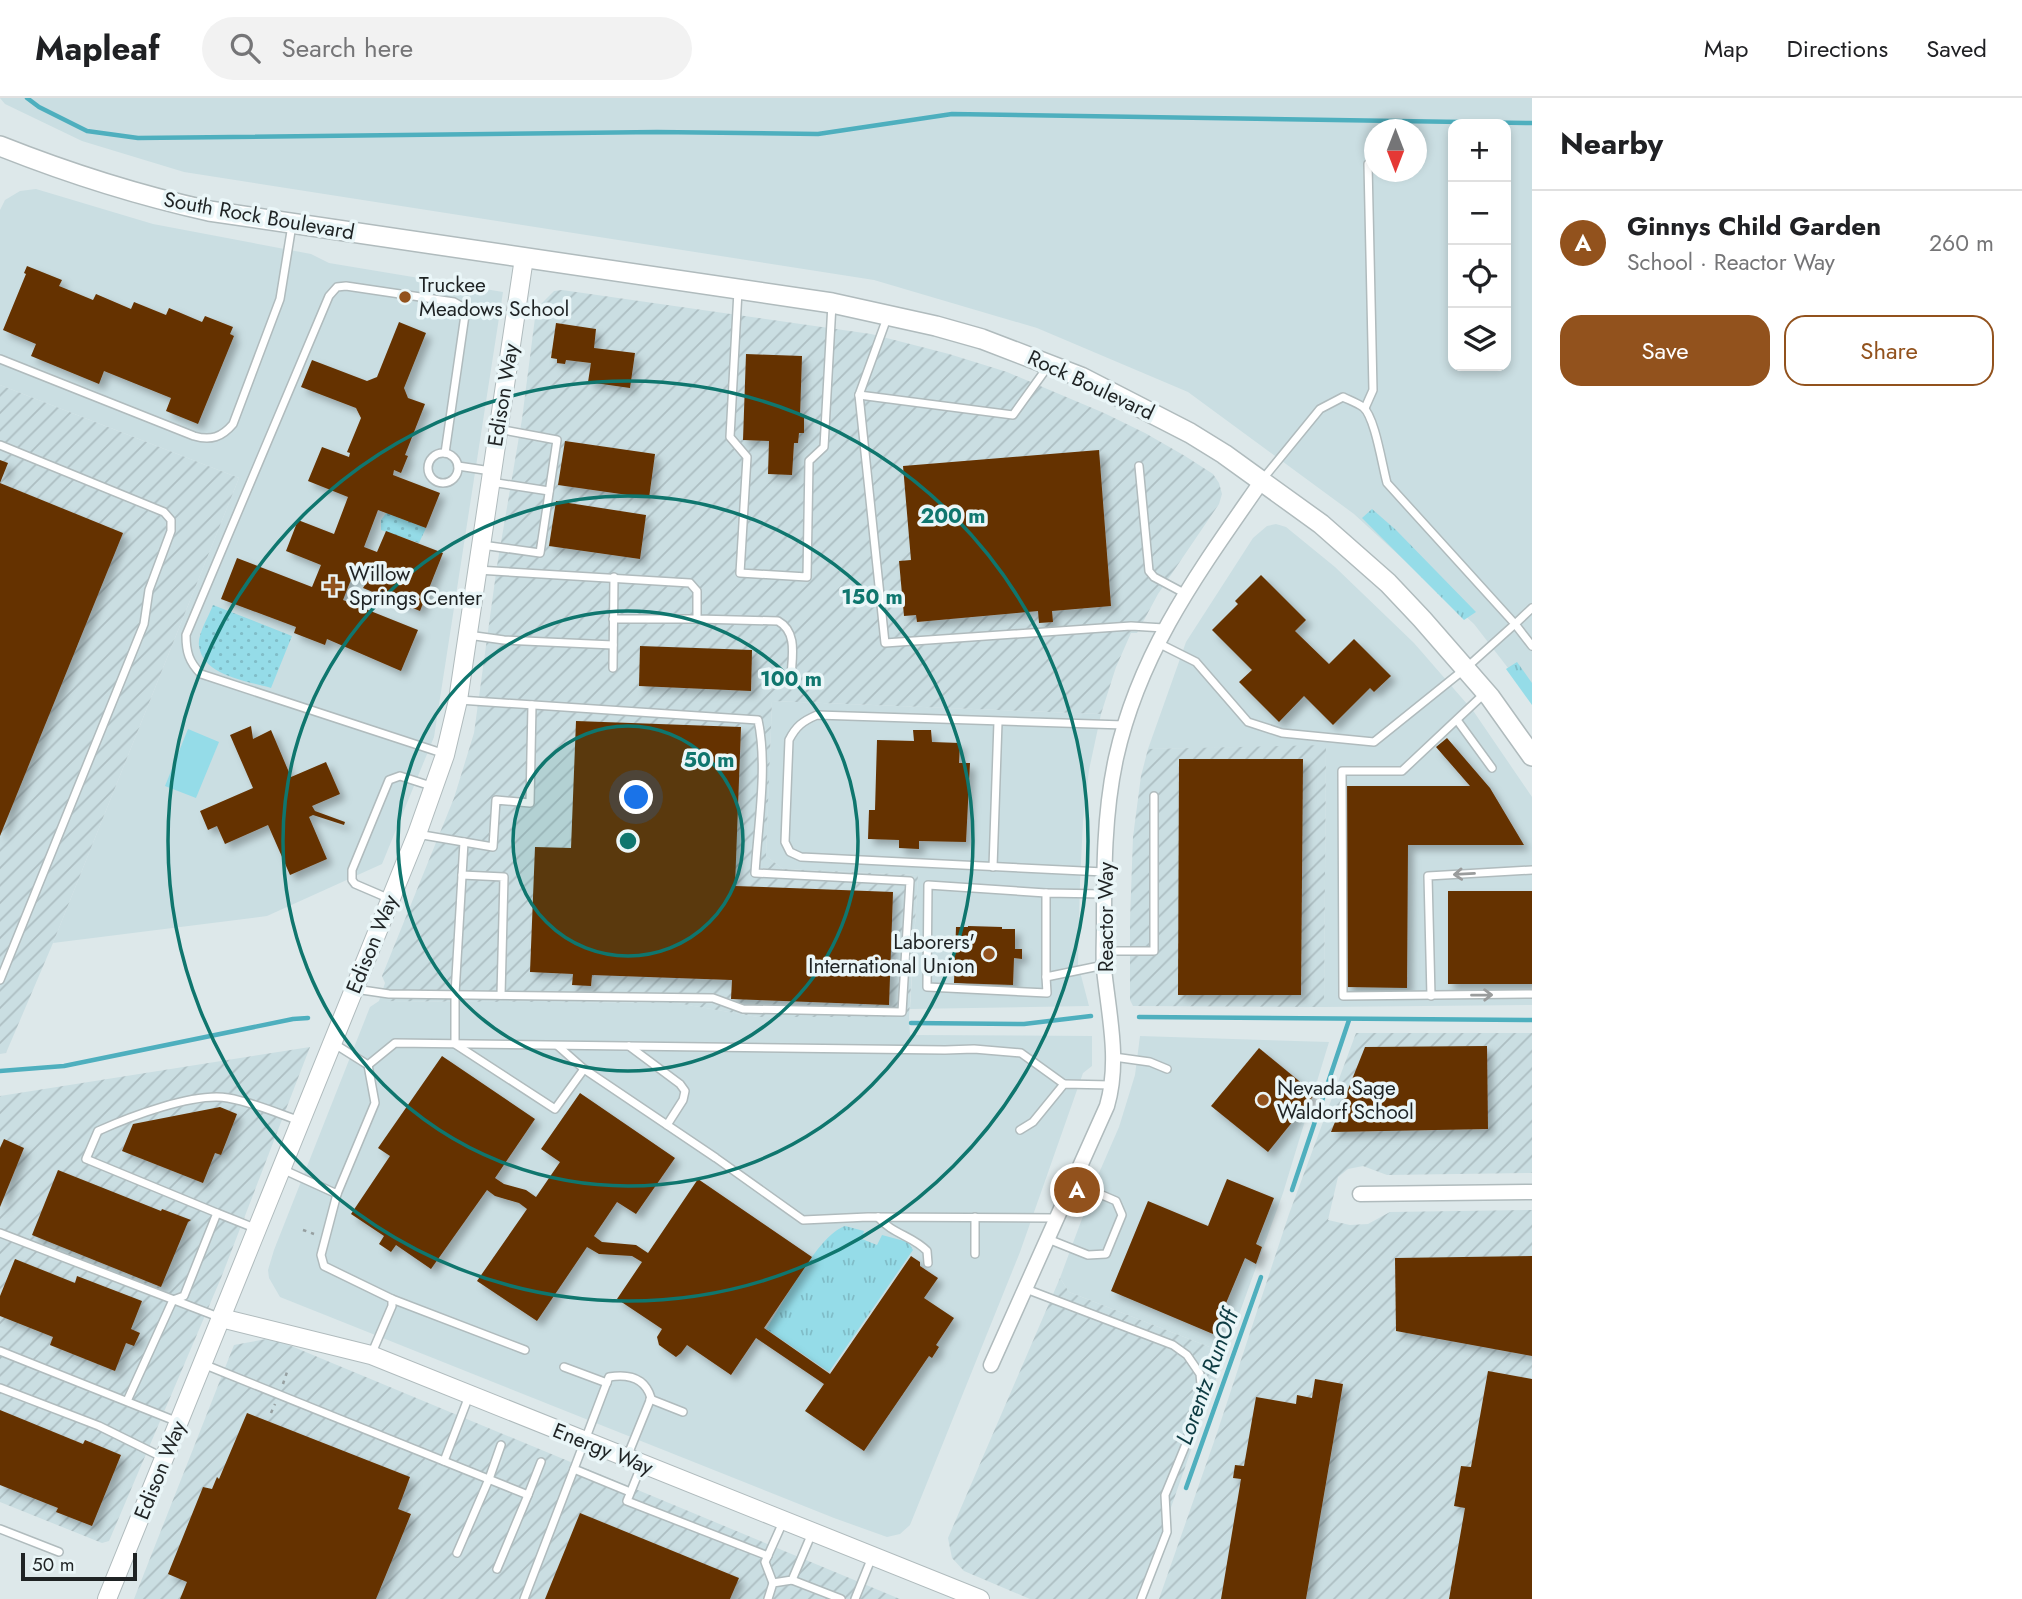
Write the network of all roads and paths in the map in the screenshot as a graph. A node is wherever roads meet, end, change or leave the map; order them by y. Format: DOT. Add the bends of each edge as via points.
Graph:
graph roads {
  1 [pos="0,146"];
  2 [pos="1368,182"];
  3 [pos="293,224"];
  4 [pos="524,257"];
  5 [pos="738,289"];
  6 [pos="832,303"];
  7 [pos="889,314"];
  8 [pos="0,359"];
  9 [pos="1050,365"];
  10 [pos="859,395"];
  11 [pos="1365,408"];
  12 [pos="498,428"];
  13 [pos="0,445"];
  14 [pos="445,453"];
  15 [pos="458,466"];
  16 [pos="1139,466"];
  17 [pos="490,477"];
  18 [pos="1261,482"];
  19 [pos="550,491"];
  20 [pos="481,544"];
  21 [pos="477,570"];
  22 [pos="614,577"];
  23 [pos="1184,593"];
  24 [pos="1532,608"];
  25 [pos="614,619"];
  26 [pos="697,619"];
  27 [pos="1515,624"];
  28 [pos="1164,628"];
  29 [pos="467,635"];
  30 [pos="1157,643"];
  31 [pos="613,645"];
  32 [pos="1532,646"];
  33 [pos="613,668"];
  34 [pos="1466,668"];
  35 [pos="791,677"];
  36 [pos="1486,692"];
  37 [pos="458,700"];
  38 [pos="533,705"];
  39 [pos="1457,720"];
  40 [pos="998,722"];
  41 [pos="1125,725"];
  42 [pos="446,755"];
  43 [pos="1532,756"];
  44 [pos="1492,768"];
  45 [pos="435,788"];
  46 [pos="1154,796"];
  47 [pos="417,834"];
  48 [pos="464,842"];
  49 [pos="993,867"];
  50 [pos="1532,870"];
  51 [pos="1105,872"];
  52 [pos="462,875"];
  53 [pos="1046,893"];
  54 [pos="1104,894"];
  55 [pos="391,899"];
  56 [pos="1104,958"];
  57 [pos="1046,977"];
  58 [pos="0,980"];
  59 [pos="354,989"];
  60 [pos="455,994"];
  61 [pos="1532,994"];
  62 [pos="501,995"];
  63 [pos="1431,996"];
  64 [pos="333,1042"];
  65 [pos="455,1044"];
  66 [pos="558,1045"];
  67 [pos="629,1046"];
  68 [pos="1113,1057"];
  69 [pos="368,1065"];
  70 [pos="584,1069"];
  71 [pos="1167,1069"];
  72 [pos="1064,1084"];
  73 [pos="1113,1085"];
  74 [pos="301,1121"];
  75 [pos="667,1125"];
  76 [pos="1020,1130"];
  77 [pos="281,1169"];
  78 [pos="1072,1182"];
  79 [pos="1532,1192"];
  80 [pos="337,1194"];
  81 [pos="1360,1194"];
  82 [pos="217,1213"];
  83 [pos="878,1217"];
  84 [pos="975,1217"];
  85 [pos="1055,1218"];
  86 [pos="257,1229"];
  87 [pos="0,1233"];
  88 [pos="1048,1239"];
  89 [pos="975,1254"];
  90 [pos="928,1263"];
  91 [pos="1026,1289"];
  92 [pos="392,1299"];
  93 [pos="173,1300"];
  94 [pos="221,1318"];
  95 [pos="525,1350"];
  96 [pos="0,1351"];
  97 [pos="371,1355"];
  98 [pos="203,1363"];
  99 [pos="990,1366"];
  100 [pos="564,1367"];
  101 [pos="607,1383"];
  102 [pos="0,1388"];
  103 [pos="470,1395"];
  104 [pos="650,1399"];
  105 [pos="127,1401"];
  106 [pos="683,1412"];
  107 [pos="179,1422"];
  108 [pos="585,1442"];
  109 [pos="501,1444"];
  110 [pos="164,1459"];
  111 [pos="444,1461"];
  112 [pos="634,1461"];
  113 [pos="541,1462"];
  114 [pos="574,1469"];
  115 [pos="489,1479"];
  116 [pos="631,1492"];
  117 [pos="528,1494"];
  118 [pos="783,1521"];
  119 [pos="0,1529"];
  120 [pos="812,1533"];
  121 [pos="59,1552"];
  122 [pos="457,1553"];
  123 [pos="768,1556"];
  124 [pos="872,1557"];
  125 [pos="498,1569"];
  126 [pos="792,1580"];
  127 [pos="773,1583"];
  128 [pos="970,1597"];
  129 [pos="107,1599"];
  130 [pos="524,1599"];
  131 [pos="768,1599"];
  132 [pos="841,1599"];
  133 [pos="855,1599"];
  134 [pos="1141,1599"];
  1 -- 3 [label="main road, South Rock Boulevard" via="133,192 209,211"];
  2 -- 11 [label="lane" via="1373,390"];
  3 -- 4 [label="main road, South Rock Boulevard"];
  3 -- 8 [label="lane" via="280,299 233,424 222,435 194,436"];
  4 -- 5 [label="main road, Rock Boulevard"];
  4 -- 12 [label="street, Edison Way"];
  5 -- 6 [label="main road, Rock Boulevard"];
  5 -- 6 [label="lane" via="730,437 747,457 740,573 807,577 809,461 824,447"];
  6 -- 7 [label="main road, Rock Boulevard"];
  7 -- 9 [label="main road, Rock Boulevard" via="982,339"];
  7 -- 10 [label="lane"];
  9 -- 10 [label="lane" via="1013,415"];
  9 -- 18 [label="main road, Rock Boulevard" via="1189,433"];
  10 -- 28 [label="lane" via="885,643 1131,626"];
  11 -- 18 [label="lane" via="1343,397 1320,408"];
  11 -- 27 [label="lane" via="1374,424 1387,483"];
  12 -- 17 [label="street, Edison Way"];
  12 -- 19 [label="lane" via="557,440"];
  13 -- 58 [label="lane" via="164,512 171,520 149,590 144,624"];
  14 -- 15 [label="lane" via="454,457"];
  14 -- 15 [label="lane" via="430,463 435,480 453,479"];
  14 -- 42 [label="lane" via="465,315 461,306 337,287 329,296 186,635 186,650 201,674"];
  15 -- 17 [label="lane"];
  16 -- 23 [label="lane" via="1149,570"];
  17 -- 19 [label="lane"];
  17 -- 20 [label="street, Edison Way"];
  18 -- 23 [label="street, Reactor Way"];
  18 -- 34 [label="main road, Rock Boulevard" via="1354,552"];
  19 -- 20 [label="lane" via="540,553"];
  20 -- 21 [label="street, Edison Way"];
  21 -- 22 [label="lane"];
  21 -- 29 [label="street, Edison Way"];
  22 -- 25 [label="lane"];
  22 -- 26 [label="lane" via="690,583 697,591"];
  23 -- 28 [label="street, Reactor Way"];
  24 -- 27 [label="lane"];
  25 -- 26 [label="lane"];
  25 -- 31 [label="lane"];
  26 -- 35 [label="lane" via="778,621 792,638"];
  27 -- 32 [label="lane"];
  27 -- 34 [label="lane"];
  28 -- 30 [label="street, Reactor Way"];
  29 -- 31 [label="lane"];
  29 -- 37 [label="street, Edison Way"];
  30 -- 34 [label="lane" via="1196,662 1248,722 1282,733 1374,742"];
  30 -- 41 [label="street, Reactor Way"];
  31 -- 33 [label="lane"];
  34 -- 36 [label="main road, Rock Boulevard"];
  36 -- 39 [label="lane"];
  36 -- 43 [label="main road, Rock Boulevard"];
  37 -- 38 [label="lane"];
  37 -- 42 [label="street, Edison Way"];
  38 -- 48 [label="lane" via="530,803 496,800 492,847"];
  38 -- 62 [label="lane" via="758,720 761,770 755,873 910,881 902,1012 743,1009 713,998"];
  39 -- 44 [label="lane"];
  39 -- 63 [label="lane" via="1402,771 1342,771 1343,996"];
  40 -- 41 [label="lane"];
  40 -- 49 [label="lane"];
  40 -- 49 [label="lane" via="817,715 805,720 789,740 785,842 790,852 801,856"];
  41 -- 51 [label="street, Reactor Way" via="1109,799"];
  42 -- 45 [label="street, Edison Way"];
  45 -- 47 [label="street, Edison Way"];
  45 -- 55 [label="lane" via="400,776 389,780 352,870 355,884"];
  46 -- 56 [label="lane" via="1154,951"];
  47 -- 48 [label="lane"];
  47 -- 55 [label="street, Edison Way"];
  48 -- 52 [label="lane"];
  49 -- 51 [label="lane"];
  50 -- 63 [label="lane, one-way" via="1428,876"];
  51 -- 54 [label="street, Reactor Way"];
  52 -- 60 [label="lane"];
  52 -- 62 [label="lane" via="504,877"];
  53 -- 54 [label="lane"];
  53 -- 57 [label="lane"];
  53 -- 57 [label="lane" via="928,885 927,987 1047,993"];
  54 -- 56 [label="street, Reactor Way"];
  55 -- 59 [label="street, Edison Way"];
  56 -- 57 [label="lane"];
  56 -- 68 [label="street, Reactor Way"];
  59 -- 60 [label="lane"];
  59 -- 64 [label="street, Edison Way"];
  60 -- 62 [label="lane"];
  60 -- 65 [label="lane"];
  63 -- 61 [label="lane, one-way"];
  64 -- 69 [label="lane"];
  64 -- 74 [label="street, Edison Way"];
  65 -- 66 [label="lane"];
  65 -- 69 [label="lane" via="395,1043"];
  65 -- 70 [label="lane" via="555,1109"];
  66 -- 67 [label="lane"];
  66 -- 70 [label="lane"];
  67 -- 72 [label="lane" via="1021,1053"];
  67 -- 75 [label="lane" via="685,1091"];
  68 -- 71 [label="lane"];
  68 -- 73 [label="street, Reactor Way"];
  69 -- 80 [label="lane" via="375,1103"];
  70 -- 75 [label="lane"];
  72 -- 73 [label="lane"];
  72 -- 76 [label="lane" via="1033,1122"];
  73 -- 78 [label="street, Reactor Way"];
  74 -- 77 [label="street, Edison Way"];
  74 -- 82 [label="lane" via="226,1097 189,1100 134,1115 98,1131 86,1159"];
  75 -- 83 [label="lane" via="803,1220"];
  77 -- 80 [label="lane"];
  77 -- 86 [label="street, Edison Way"];
  78 -- 85 [label="street, Reactor Way"];
  78 -- 88 [label="lane" via="1116,1201 1122,1215 1106,1254 1088,1255"];
  79 -- 81 [label="street"];
  80 -- 92 [label="lane" via="321,1255 324,1266"];
  82 -- 86 [label="lane"];
  82 -- 93 [label="lane" via="184,1296"];
  83 -- 84 [label="lane"];
  83 -- 90 [label="lane" via="887,1227 920,1244 927,1251"];
  84 -- 85 [label="lane"];
  84 -- 89 [label="lane"];
  85 -- 88 [label="street, Reactor Way"];
  86 -- 94 [label="street, Edison Way"];
  87 -- 93 [label="lane"];
  88 -- 91 [label="street, Reactor Way"];
  91 -- 99 [label="street, Reactor Way"];
  91 -- 134 [label="lane" via="1173,1345 1200,1374 1202,1395 1165,1495 1167,1532"];
  92 -- 95 [label="lane"];
  92 -- 97 [label="lane"];
  93 -- 94 [label="lane"];
  93 -- 105 [label="lane"];
  94 -- 97 [label="street, Energy Way"];
  94 -- 98 [label="street, Edison Way"];
  96 -- 105 [label="lane"];
  97 -- 103 [label="street, Energy Way"];
  98 -- 107 [label="street, Edison Way"];
  98 -- 111 [label="lane"];
  100 -- 101 [label="lane"];
  101 -- 104 [label="lane" via="609,1377 626,1375 641,1382"];
  101 -- 108 [label="lane"];
  102 -- 110 [label="lane" via="99,1426"];
  103 -- 108 [label="street, Energy Way"];
  103 -- 111 [label="lane"];
  104 -- 106 [label="lane"];
  104 -- 112 [label="lane"];
  105 -- 107 [label="lane"];
  107 -- 110 [label="street, Edison Way"];
  108 -- 112 [label="street, Energy Way"];
  108 -- 114 [label="lane"];
  109 -- 115 [label="lane"];
  110 -- 129 [label="street, Edison Way"];
  111 -- 115 [label="lane"];
  112 -- 116 [label="lane"];
  112 -- 118 [label="street, Energy Way"];
  113 -- 117 [label="lane"];
  114 -- 116 [label="lane"];
  114 -- 130 [label="lane"];
  115 -- 117 [label="lane"];
  115 -- 122 [label="lane"];
  116 -- 123 [label="lane" via="627,1501"];
  117 -- 125 [label="lane"];
  118 -- 120 [label="street, Energy Way"];
  118 -- 123 [label="lane"];
  119 -- 121 [label="lane"];
  120 -- 124 [label="street, Energy Way"];
  120 -- 126 [label="lane"];
  123 -- 127 [label="lane" via="765,1562"];
  124 -- 128 [label="street, Energy Way"];
  124 -- 133 [label="lane"];
  126 -- 127 [label="lane"];
  126 -- 132 [label="lane"];
  127 -- 131 [label="lane"];
}
